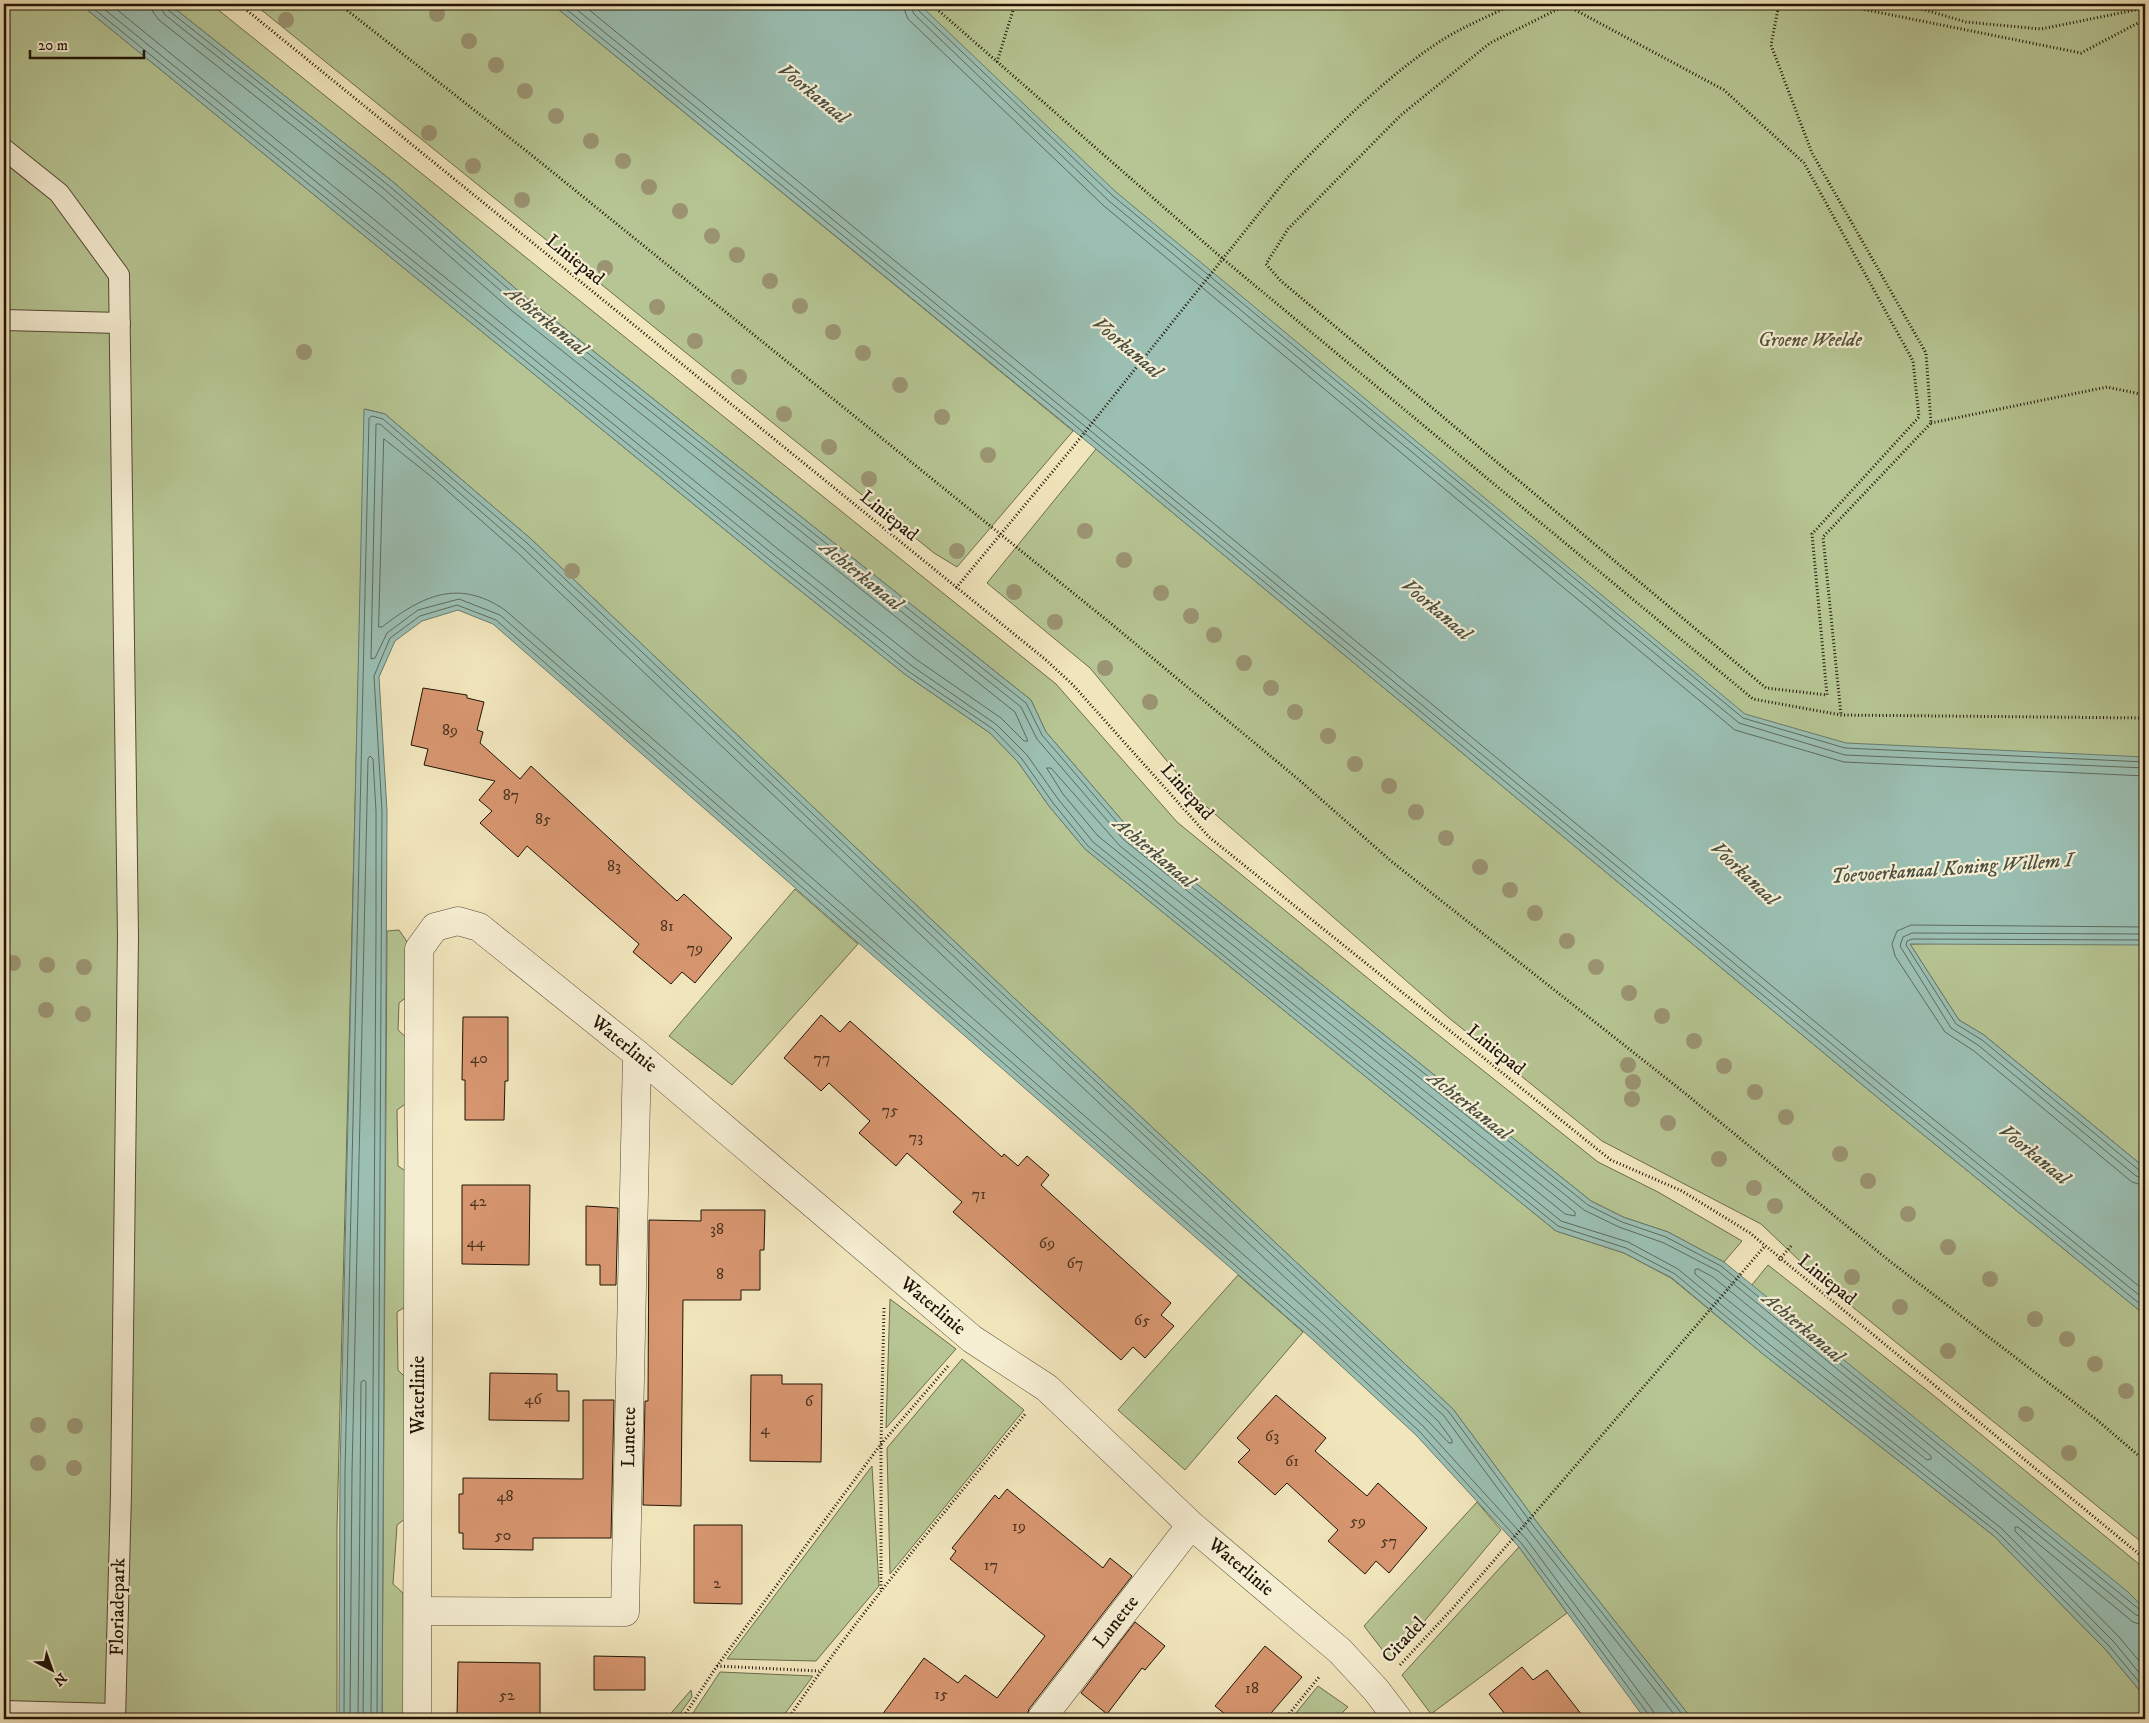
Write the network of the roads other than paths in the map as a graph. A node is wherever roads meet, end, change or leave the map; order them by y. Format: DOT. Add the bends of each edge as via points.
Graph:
graph roads {
  1 [pos="4,149"];
  2 [pos="4,320"];
  3 [pos="120,323"];
  4 [pos="637,1054"];
  5 [pos="1192,1525"];
  6 [pos="418,1610"];
  7 [pos="4,1711"];
  8 [pos="115,1717"];
  9 [pos="417,1719"];
  10 [pos="1041,1719"];
  11 [pos="1398,1719"];
  1 -- 3 [label="lane, Floriadepark" via="59,193 119,275"];
  2 -- 3 [label="lane"];
  3 -- 8 [label="lane, Floriadepark" via="128,936"];
  4 -- 5 [label="street, Waterlinie" via="972,1339 1048,1388"];
  4 -- 6 [label="street, Lunette" via="625,1612"];
  4 -- 6 [label="street, Waterlinie" via="479,927 458,922 435,927 420,949"];
  5 -- 10 [label="street, Lunette"];
  5 -- 11 [label="street, Waterlinie" via="1340,1651"];
  6 -- 9 [label="street, Waterlinie"];
  7 -- 8 [label="lane"];
}
